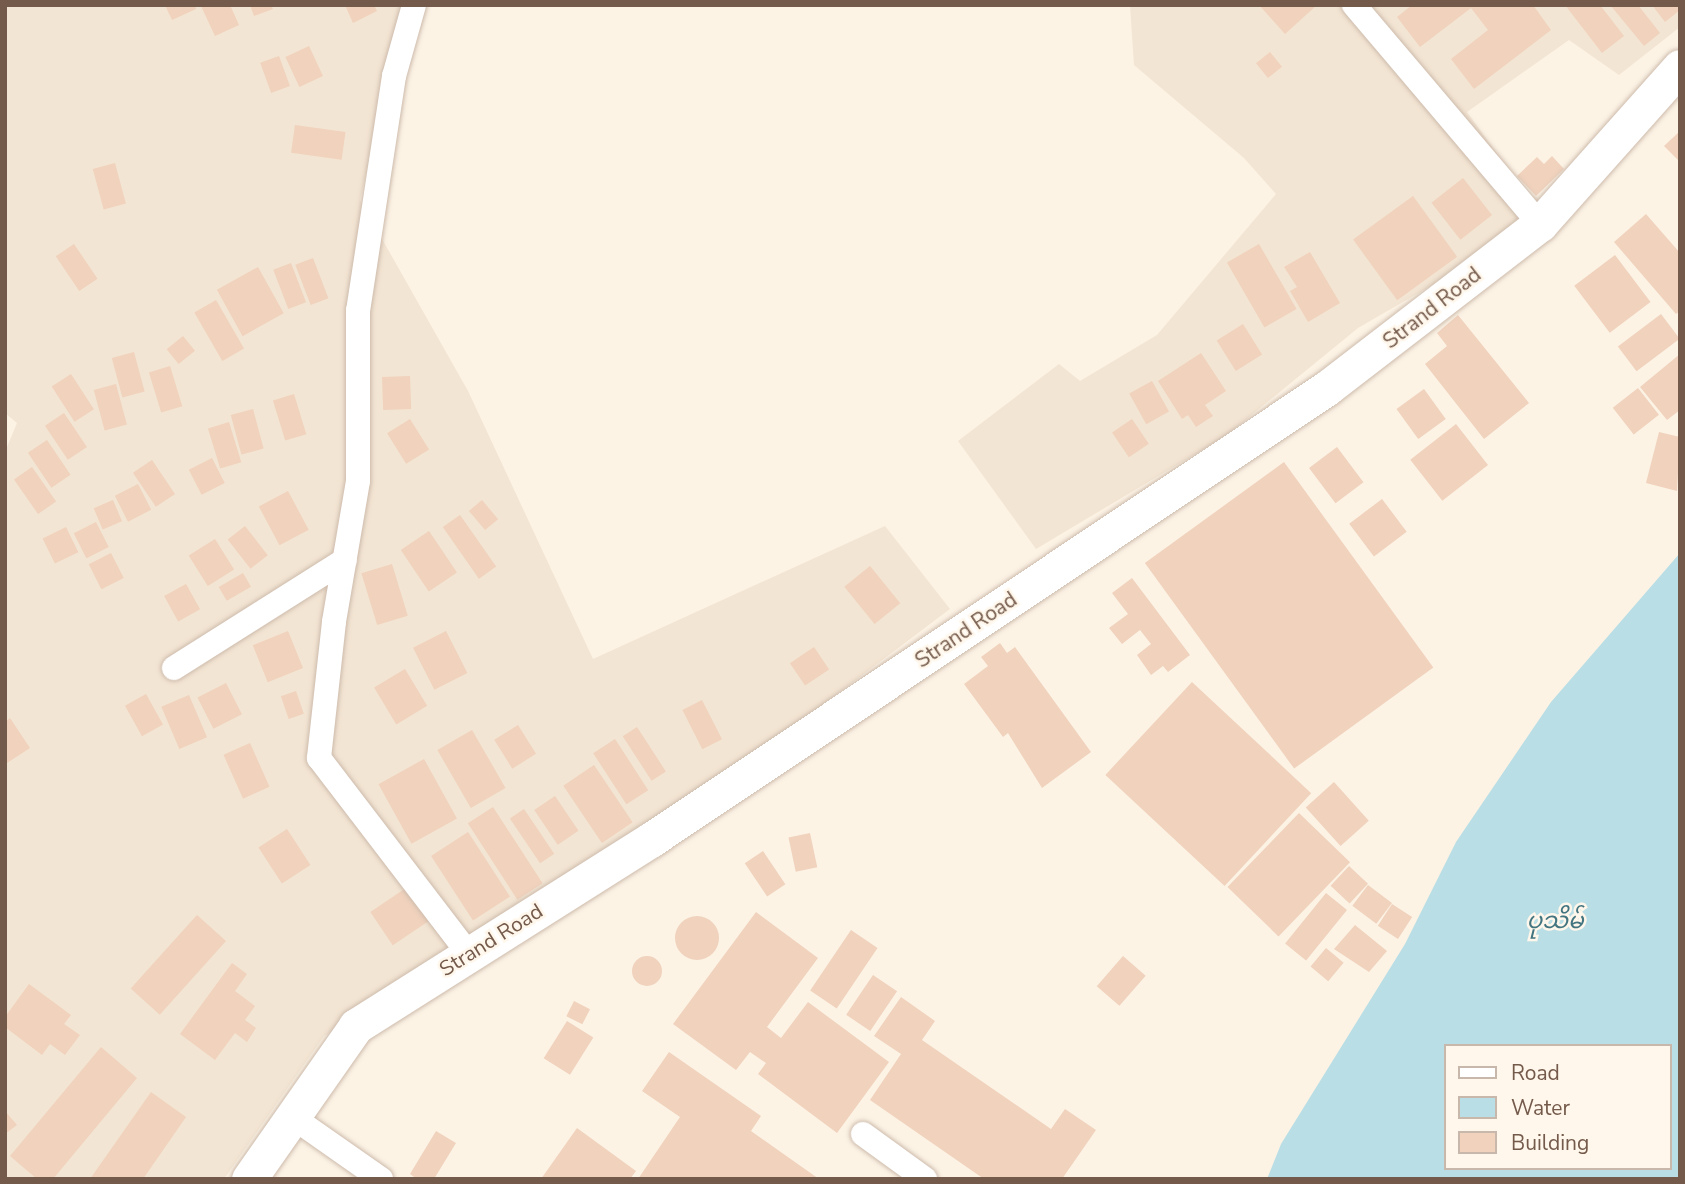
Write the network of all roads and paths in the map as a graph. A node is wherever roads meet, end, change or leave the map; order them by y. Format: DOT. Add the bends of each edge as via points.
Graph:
graph roads {
  1 [pos="414,5"];
  2 [pos="1354,5"];
  3 [pos="1680,67"];
  4 [pos="1540,224"];
  5 [pos="345,560"];
  6 [pos="174,668"];
  7 [pos="469,954"];
  8 [pos="290,1116"];
  9 [pos="863,1134"];
  10 [pos="249,1179"];
  11 [pos="381,1179"];
  12 [pos="925,1179"];
  1 -- 5 [label="street" via="394,76 358,310 358,481"];
  2 -- 4 [label="street"];
  3 -- 4 [label="main road, Strand Road"];
  4 -- 7 [label="main road, Strand Road" via="1327,388 652,839"];
  5 -- 6 [label="street"];
  5 -- 7 [label="street" via="318,758"];
  7 -- 8 [label="main road, Strand Road" via="356,1026"];
  8 -- 10 [label="main road, Strand Road"];
  8 -- 11 [label="street"];
  9 -- 12 [label="street"];
}
